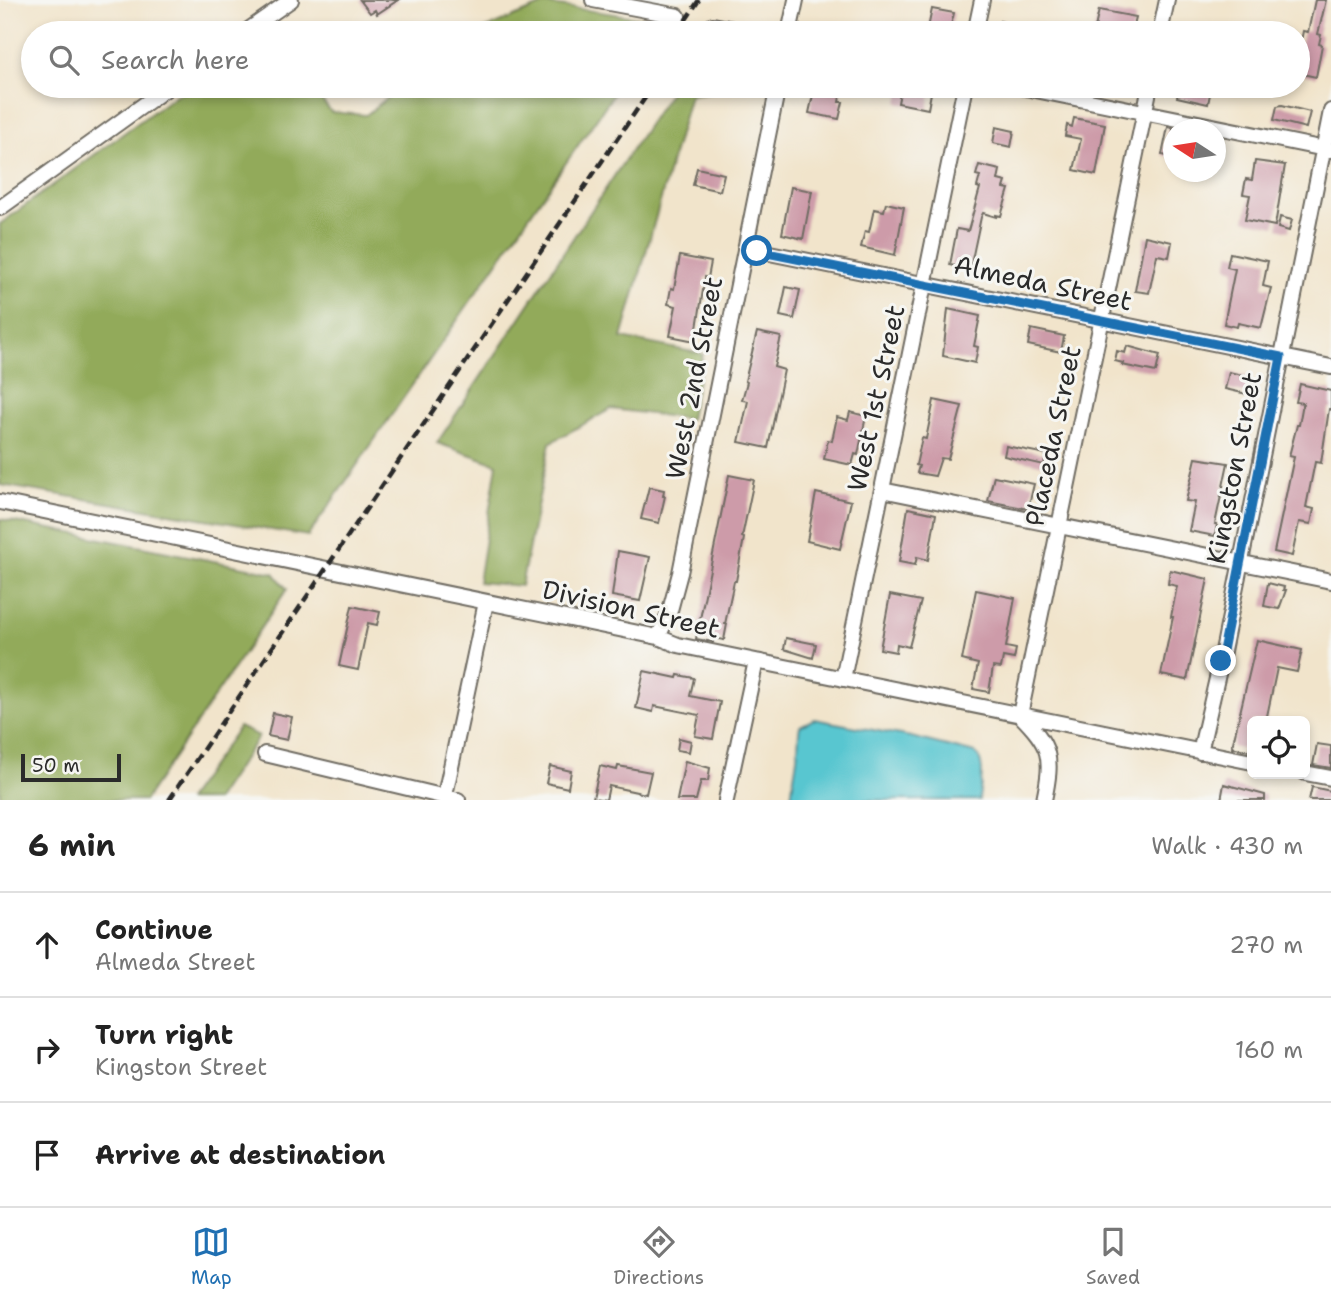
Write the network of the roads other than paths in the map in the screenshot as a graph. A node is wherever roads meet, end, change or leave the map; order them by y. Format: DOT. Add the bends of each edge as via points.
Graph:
graph roads {
  1 [pos="291,0"];
  2 [pos="593,0"];
  3 [pos="796,0"];
  4 [pos="982,0"];
  5 [pos="1167,0"];
  6 [pos="678,16"];
  7 [pos="261,21"];
  8 [pos="792,21"];
  9 [pos="978,21"];
  10 [pos="1163,21"];
  11 [pos="153,98"];
  12 [pos="776,98"];
  13 [pos="963,98"];
  14 [pos="1075,98"];
  15 [pos="1147,98"];
  16 [pos="1331,111"];
  17 [pos="1144,112"];
  18 [pos="1327,149"];
  19 [pos="0,208"];
  20 [pos="745,248"];
  21 [pos="924,284"];
  22 [pos="1102,320"];
  23 [pos="1281,357"];
  24 [pos="1331,367"];
  25 [pos="882,490"];
  26 [pos="0,502"];
  27 [pos="1059,526"];
  28 [pos="1240,563"];
  29 [pos="1331,581"];
  30 [pos="486,602"];
  31 [pos="658,637"];
  32 [pos="756,662"];
  33 [pos="843,678"];
  34 [pos="1020,715"];
  35 [pos="1200,752"];
  36 [pos="265,754"];
  37 [pos="1247,761"];
  38 [pos="1310,774"];
  39 [pos="1331,778"];
  40 [pos="449,799"];
  41 [pos="726,800"];
  42 [pos="1044,800"];
  1 -- 7 [label="street"];
  2 -- 6 [label="street"];
  3 -- 8 [label="street"];
  4 -- 9 [label="street"];
  5 -- 10 [label="street"];
  11 -- 19 [label="street"];
  12 -- 20 [label="street, West 2nd Street"];
  13 -- 21 [label="street, West 1st Street"];
  14 -- 17 [label="street"];
  15 -- 17 [label="street, Placeda Street"];
  16 -- 18 [label="street, Kingston Street"];
  17 -- 18 [label="street"];
  17 -- 22 [label="street, Placeda Street"];
  18 -- 23 [label="street, Kingston Street"];
  20 -- 21 [label="street, Almeda Street"];
  20 -- 31 [label="street, West 2nd Street" via="680,573"];
  21 -- 22 [label="street, Almeda Street"];
  21 -- 25 [label="street, West 1st Street"];
  22 -- 23 [label="street, Almeda Street"];
  22 -- 27 [label="street, Placeda Street"];
  23 -- 24 [label="street, Almeda Street"];
  23 -- 28 [label="street, Kingston Street"];
  25 -- 27 [label="street"];
  25 -- 33 [label="street, West 1st Street"];
  26 -- 30 [label="street, Division Street"];
  27 -- 28 [label="street"];
  27 -- 34 [label="street, Placeda Street"];
  28 -- 29 [label="street"];
  28 -- 35 [label="street, Kingston Street"];
  30 -- 31 [label="street, Division Street"];
  30 -- 40 [label="street"];
  31 -- 32 [label="street, Division Street"];
  32 -- 33 [label="street, Division Street"];
  32 -- 41 [label="street"];
  33 -- 34 [label="street, Division Street"];
  34 -- 35 [label="street, Division Street"];
  34 -- 42 [label="street" via="1045,743 1048,778"];
  35 -- 37 [label="street, Division Street"];
  36 -- 40 [label="street"];
  38 -- 39 [label="street"];
}
